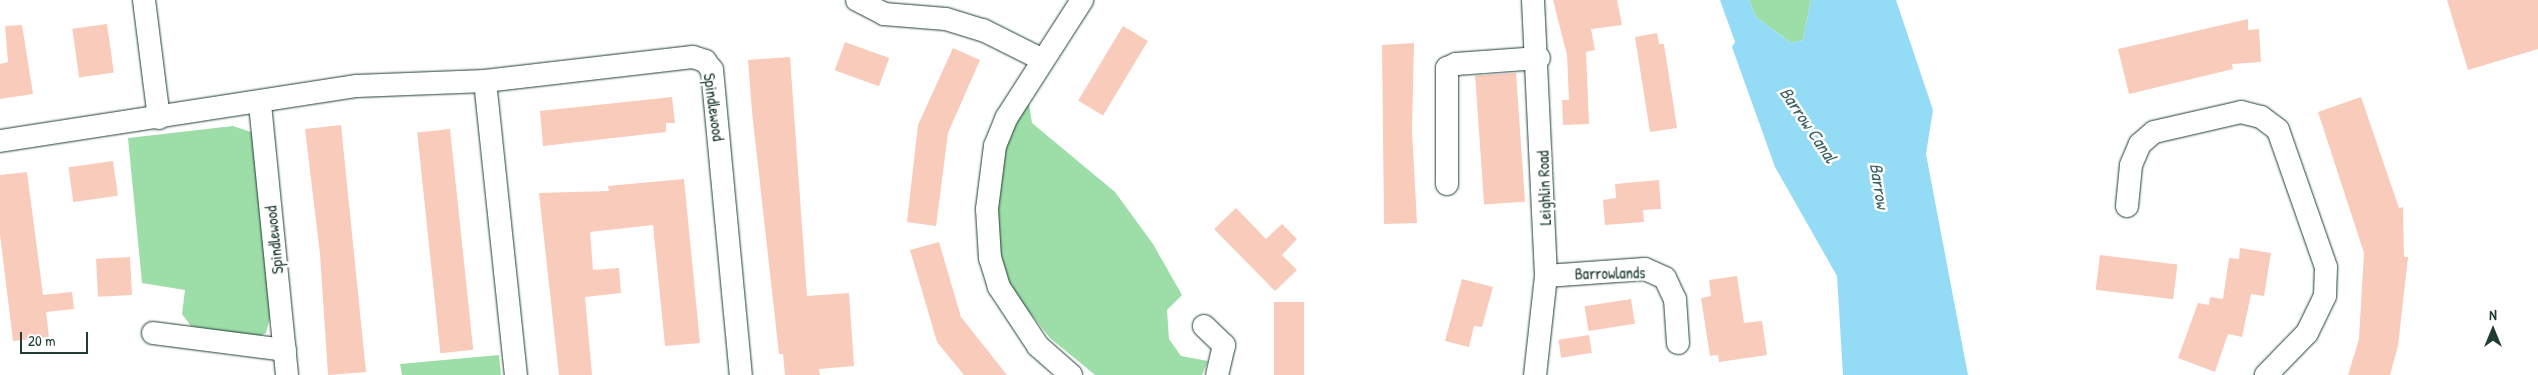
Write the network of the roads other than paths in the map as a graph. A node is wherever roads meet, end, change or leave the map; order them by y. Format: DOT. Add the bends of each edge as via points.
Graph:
graph roads {
  1 [pos="144,0"];
  2 [pos="857,0"];
  3 [pos="1082,0"];
  4 [pos="1534,0"];
  5 [pos="1539,58"];
  6 [pos="1043,60"];
  7 [pos="485,81"];
  8 [pos="260,104"];
  9 [pos="159,118"];
  10 [pos="0,141"];
  11 [pos="1447,184"];
  12 [pos="2127,206"];
  13 [pos="1546,276"];
  14 [pos="1204,326"];
  15 [pos="153,333"];
  16 [pos="1678,343"];
  17 [pos="285,350"];
  18 [pos="287,375"];
  19 [pos="516,375"];
  20 [pos="741,375"];
  21 [pos="1071,375"];
  22 [pos="1217,375"];
  23 [pos="1535,375"];
  24 [pos="2266,375"];
  1 -- 9 [label="street"];
  2 -- 6 [label="street" via="884,14 946,19 983,30"];
  3 -- 6 [label="street"];
  4 -- 5 [label="street, Leighlin Road"];
  5 -- 11 [label="street" via="1447,68"];
  5 -- 13 [label="street, Leighlin Road"];
  6 -- 21 [label="street" via="995,146 988,175 987,232 999,287 1017,318 1038,346"];
  7 -- 8 [label="street, Spindlewood" via="357,86"];
  7 -- 19 [label="street"];
  7 -- 20 [label="street, Spindlewood" via="693,56 706,61 712,70"];
  8 -- 9 [label="street, Spindlewood"];
  8 -- 17 [label="street, Spindlewood"];
  9 -- 10 [label="street, Spindlewood"];
  12 -- 24 [label="street" via="2131,165 2140,144 2154,132 2241,112 2261,117 2278,130 2326,267 2325,296 2308,333"];
  13 -- 16 [label="street, Barrowlands" via="1645,268 1665,278 1675,299"];
  13 -- 23 [label="street, Leighlin Road"];
  14 -- 22 [label="street" via="1224,345"];
  15 -- 17 [label="street"];
  17 -- 18 [label="street, Spindlewood"];
}
